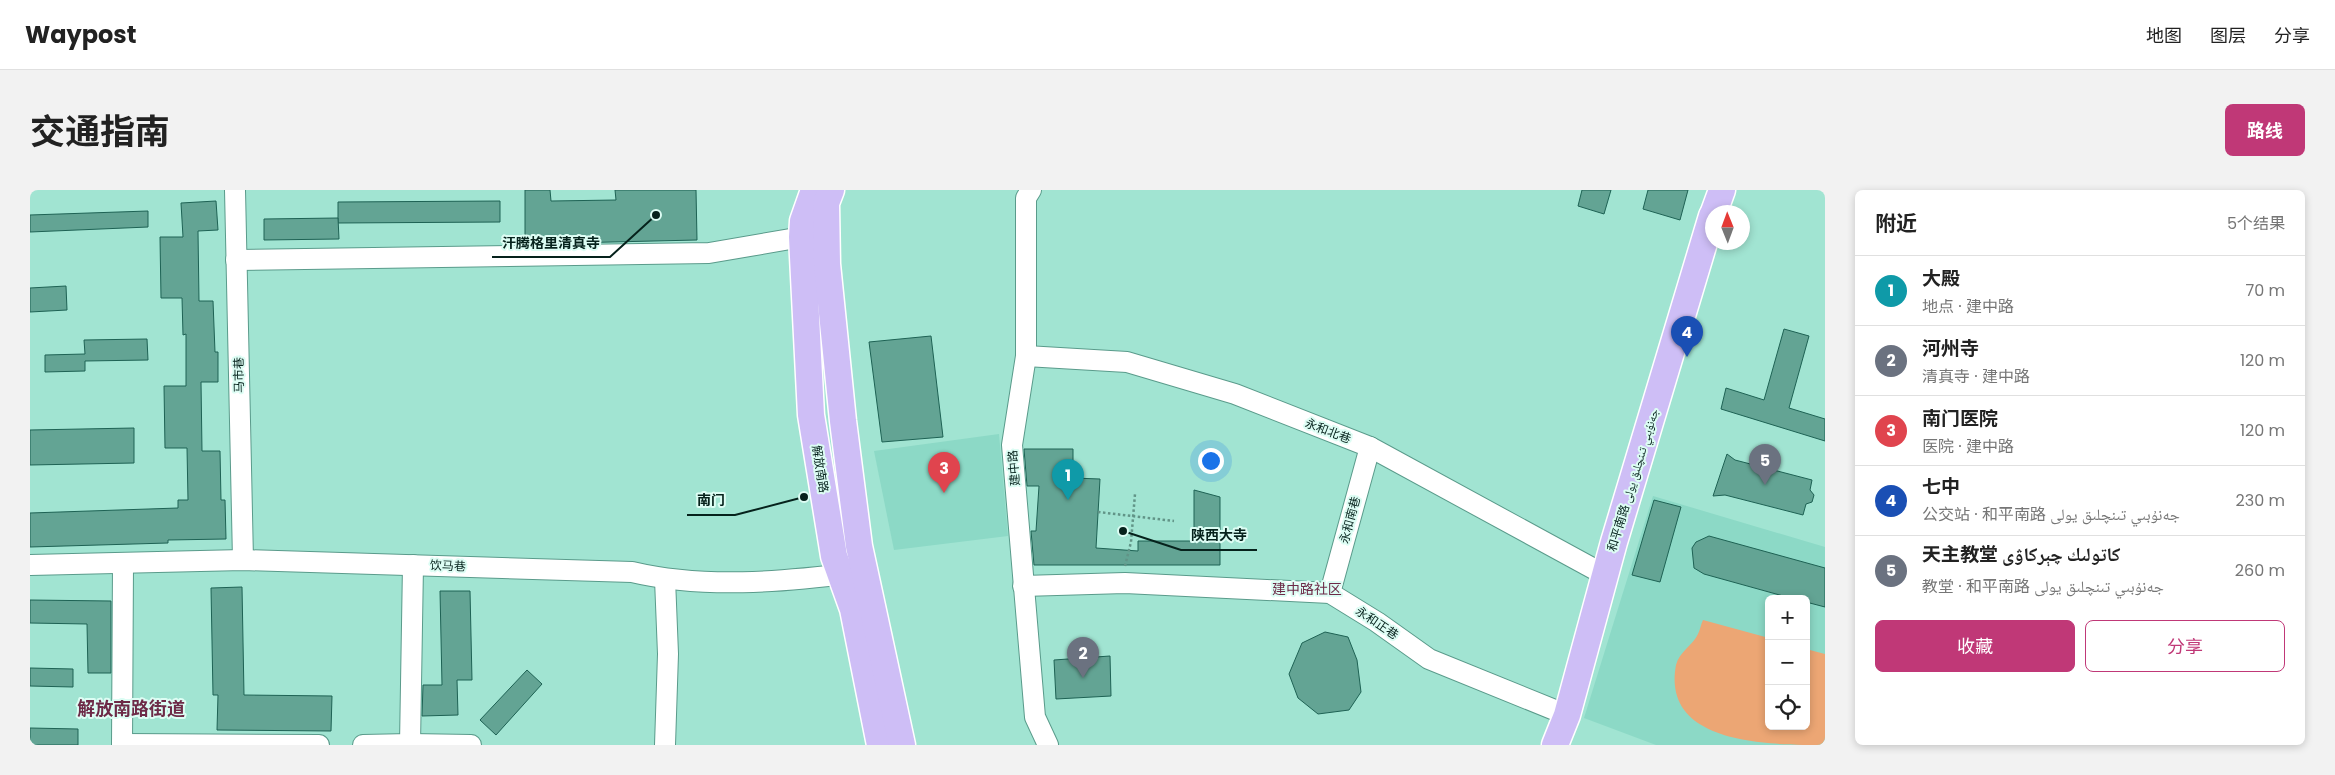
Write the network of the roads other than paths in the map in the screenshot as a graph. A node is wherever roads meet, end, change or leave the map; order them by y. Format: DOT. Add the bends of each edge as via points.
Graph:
graph roads {
  1 [pos="235,190"];
  2 [pos="814,190"];
  3 [pos="819,190"];
  4 [pos="831,190"];
  5 [pos="1031,190"];
  6 [pos="1722,190"];
  7 [pos="1716,205"];
  8 [pos="826,218"];
  9 [pos="802,237"];
  10 [pos="1705,241"];
  11 [pos="236,260"];
  12 [pos="1026,356"];
  13 [pos="1370,447"];
  14 [pos="243,560"];
  15 [pos="123,564"];
  16 [pos="30,565"];
  17 [pos="414,565"];
  18 [pos="853,573"];
  19 [pos="1605,575"];
  20 [pos="664,579"];
  21 [pos="1023,586"];
  22 [pos="1330,593"];
  23 [pos="1567,715"];
  24 [pos="122,744"];
  25 [pos="410,744"];
  26 [pos="319,745"];
  27 [pos="363,745"];
  28 [pos="471,745"];
  29 [pos="666,745"];
  30 [pos="880,745"];
  31 [pos="902,745"];
  32 [pos="1048,745"];
  33 [pos="1555,745"];
  1 -- 11 [label="street, 马市巷"];
  2 -- 9 [label="main road, 解放南路" via="803,221"];
  3 -- 8 [label="main road, 解放南路"];
  4 -- 8 [label="main road, 解放南路" via="826,203"];
  5 -- 12 [label="street, 建中路" via="1026,198"];
  6 -- 7 [label="main road, 和平南路 جەنۇبىي تىنچلىق يولى"];
  8 -- 18 [label="main road, 解放南路" via="827,264 859,546"];
  9 -- 11 [label="street" via="709,253"];
  9 -- 18 [label="main road, 解放南路" via="811,415 834,556"];
  10 -- 19 [label="main road, 和平南路 جەنۇبىي تىنچلىق يولى"];
  11 -- 14 [label="street, 马市巷"];
  12 -- 13 [label="street, 永和北巷" via="1127,362 1235,394"];
  12 -- 21 [label="street, 建中路" via="1012,445"];
  13 -- 19 [label="street, 永和北巷"];
  13 -- 22 [label="street, 永和南巷"];
  14 -- 15 [label="street, 饮马巷"];
  14 -- 17 [label="street, 饮马巷"];
  15 -- 16 [label="street, 饮马巷"];
  15 -- 24 [label="street"];
  17 -- 20 [label="street, 饮马巷" via="632,572"];
  17 -- 25 [label="street"];
  18 -- 20 [label="street, 饮马巷" via="779,582"];
  18 -- 30 [label="main road, 解放南路" via="853,609"];
  18 -- 31 [label="main road, 解放南路"];
  19 -- 23 [label="main road, 和平南路 جەنۇبىي تىنچلىق يولى"];
  20 -- 29 [label="street" via="668,654"];
  21 -- 22 [label="street, 永和正巷" via="1125,583"];
  21 -- 32 [label="street, 建中路" via="1034,717"];
  22 -- 23 [label="street, 永和正巷" via="1429,659"];
  23 -- 33 [label="main road, 和平南路 جەنۇبىي تىنچلىق يولى"];
  24 -- 26 [label="street"];
  25 -- 27 [label="street"];
  25 -- 28 [label="street"];
}
